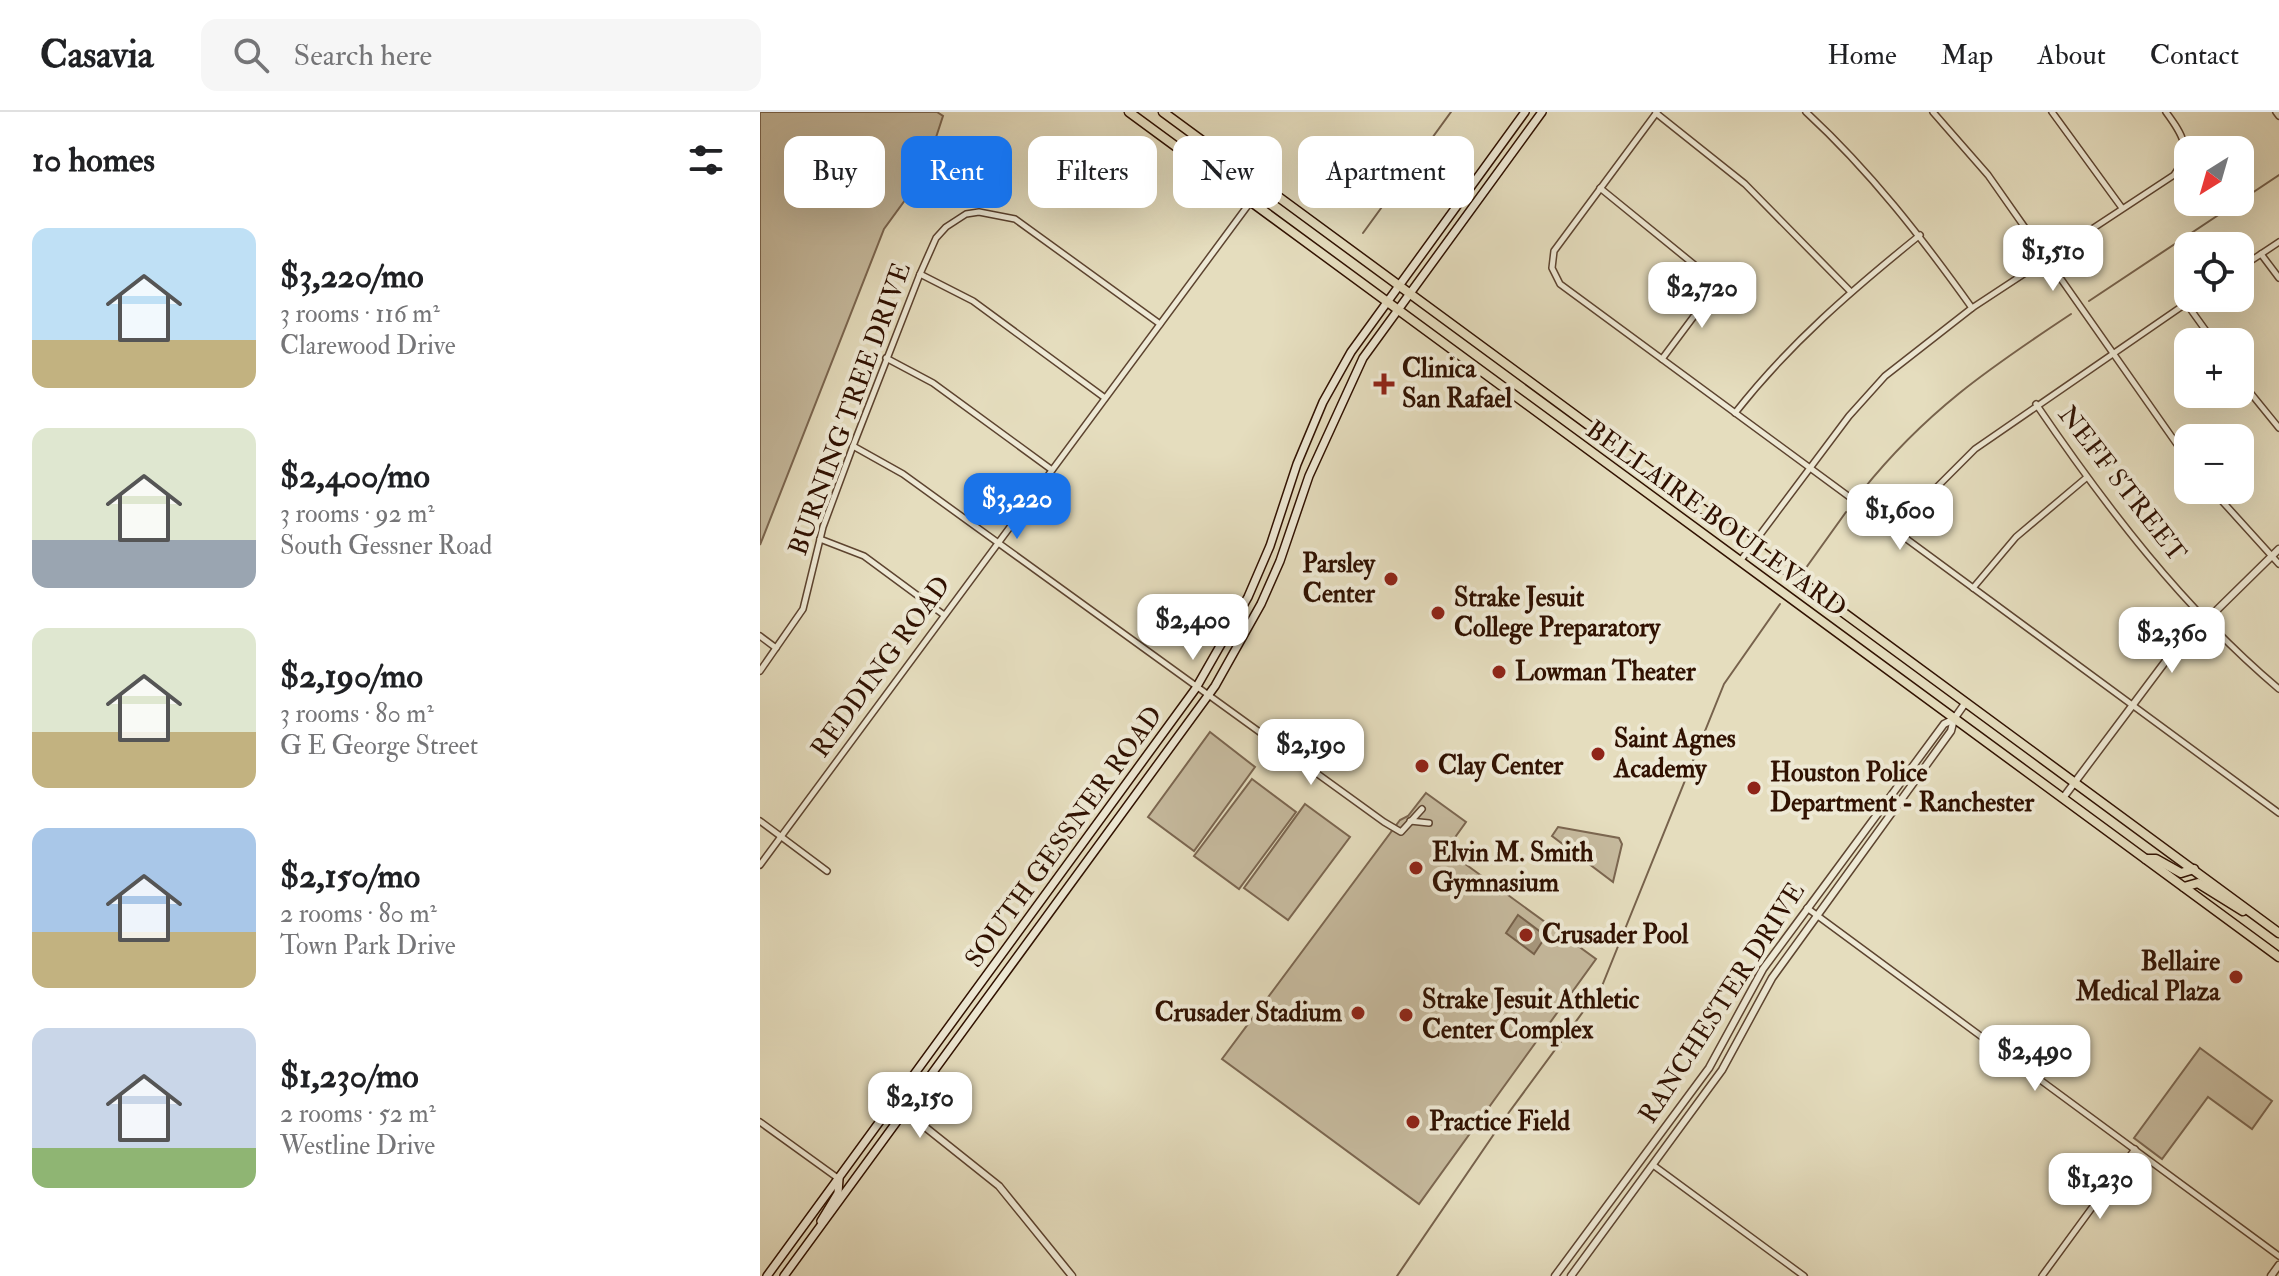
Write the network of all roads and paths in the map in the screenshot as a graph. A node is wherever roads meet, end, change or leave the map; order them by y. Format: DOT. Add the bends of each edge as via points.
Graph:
graph roads {
  1 [pos="1129,112"];
  2 [pos="1163,112"];
  3 [pos="1525,112"];
  4 [pos="1542,112"];
  5 [pos="1806,112"];
  6 [pos="1933,112"];
  7 [pos="2052,112"];
  8 [pos="2166,112"];
  9 [pos="1656,113"];
  10 [pos="1196,136"];
  11 [pos="1173,144"];
  12 [pos="1477,177"];
  13 [pos="1489,185"];
  14 [pos="1600,188"];
  15 [pos="1282,199"];
  16 [pos="1246,208"];
  17 [pos="1261,208"];
  18 [pos="2122,208"];
  19 [pos="1920,235"];
  20 [pos="2279,242"];
  21 [pos="2261,254"];
  22 [pos="2047,258"];
  23 [pos="2254,259"];
  24 [pos="920,274"];
  25 [pos="2279,278"];
  26 [pos="1398,285"];
  27 [pos="1850,291"];
  28 [pos="1408,293"];
  29 [pos="1387,301"];
  30 [pos="1397,308"];
  31 [pos="1972,308"];
  32 [pos="2174,311"];
  33 [pos="1160,324"];
  34 [pos="2111,353"];
  35 [pos="886,358"];
  36 [pos="1662,359"];
  37 [pos="2254,397"];
  38 [pos="1105,398"];
  39 [pos="1553,400"];
  40 [pos="1323,402"];
  41 [pos="2036,404"];
  42 [pos="1338,409"];
  43 [pos="1735,413"];
  44 [pos="1542,415"];
  45 [pos="2279,428"];
  46 [pos="2174,441"];
  47 [pos="853,446"];
  48 [pos="1809,467"];
  49 [pos="1052,470"];
  50 [pos="1655,474"];
  51 [pos="2086,478"];
  52 [pos="1644,490"];
  53 [pos="2224,504"];
  54 [pos="1900,535"];
  55 [pos="820,539"];
  56 [pos="998,543"];
  57 [pos="1752,545"];
  58 [pos="2279,549"];
  59 [pos="2271,557"];
  60 [pos="1740,561"];
  61 [pos="2279,564"];
  62 [pos="1973,588"];
  63 [pos="945,615"];
  64 [pos="2206,619"];
  65 [pos="760,636"];
  66 [pos="776,648"];
  67 [pos="760,671"];
  68 [pos="1196,688"];
  69 [pos="2279,689"];
  70 [pos="1208,695"];
  71 [pos="1966,702"];
  72 [pos="2131,704"];
  73 [pos="1954,719"];
  74 [pos="1910,769"];
  75 [pos="1137,770"];
  76 [pos="1919,776"];
  77 [pos="1148,779"];
  78 [pos="2075,781"];
  79 [pos="2063,798"];
  80 [pos="1422,809"];
  81 [pos="1879,809"];
  82 [pos="2279,813"];
  83 [pos="1890,817"];
  84 [pos="760,821"];
  85 [pos="1409,821"];
  86 [pos="1429,823"];
  87 [pos="781,836"];
  88 [pos="1085,842"];
  89 [pos="1096,850"];
  90 [pos="2146,859"];
  91 [pos="760,865"];
  92 [pos="2194,869"];
  93 [pos="827,871"];
  94 [pos="2184,887"];
  95 [pos="1807,908"];
  96 [pos="1034,912"];
  97 [pos="1818,915"];
  98 [pos="2259,918"];
  99 [pos="1045,921"];
  100 [pos="2279,933"];
  101 [pos="2279,957"];
  102 [pos="981,985"];
  103 [pos="1752,986"];
  104 [pos="1763,991"];
  105 [pos="992,993"];
  106 [pos="1696,1086"];
  107 [pos="1705,1092"];
  108 [pos="895,1103"];
  109 [pos="906,1111"];
  110 [pos="760,1122"];
  111 [pos="2135,1149"];
  112 [pos="1652,1164"];
  113 [pos="839,1179"];
  114 [pos="1627,1179"];
  115 [pos="1636,1185"];
  116 [pos="820,1227"];
  117 [pos="1574,1251"];
  118 [pos="2279,1256"];
  119 [pos="781,1257"];
  120 [pos="1584,1258"];
  121 [pos="793,1265"];
  122 [pos="2279,1265"];
  123 [pos="767,1276"];
  124 [pos="784,1276"];
  125 [pos="1072,1276"];
  126 [pos="1555,1276"];
  127 [pos="1571,1276"];
  128 [pos="1804,1276"];
  129 [pos="2042,1276"];
  130 [pos="2271,1276"];
  1 -- 11 [label="main road, BELLAIRE BOULEVARD"];
  2 -- 10 [label="main road, BELLAIRE BOULEVARD"];
  3 -- 12 [label="main road, SOUTH GESSNER ROAD"];
  4 -- 13 [label="main road, SOUTH GESSNER ROAD"];
  5 -- 19 [label="street"];
  6 -- 22 [label="street" via="1988,175"];
  7 -- 18 [label="street"];
  8 -- 18 [label="street" via="2182,133 2184,161 2174,175"];
  9 -- 14 [label="street"];
  9 -- 27 [label="street" via="1745,184"];
  12 -- 13 [label="main road"];
  12 -- 26 [label="main road, SOUTH GESSNER ROAD"];
  13 -- 28 [label="main road, SOUTH GESSNER ROAD"];
  14 -- 36 [label="street" via="1554,251 1552,268 1565,288"];
  14 -- 36 [label="street" via="1718,284"];
  15 -- 26 [label="main road, BELLAIRE BOULEVARD"];
  16 -- 33 [label="street, REDDING ROAD"];
  17 -- 29 [label="main road, BELLAIRE BOULEVARD"];
  18 -- 22 [label="street"];
  19 -- 27 [label="street"];
  19 -- 31 [label="street"];
  20 -- 21 [label="street"];
  21 -- 23 [label="street"];
  21 -- 25 [label="street"];
  22 -- 31 [label="street"];
  22 -- 34 [label="street"];
  24 -- 33 [label="street, BURNING TREE DRIVE" via="936,238 956,219 979,212 1015,219"];
  24 -- 35 [label="street, BURNING TREE DRIVE"];
  24 -- 38 [label="street" via="973,301"];
  26 -- 28 [label="main road, BELLAIRE BOULEVARD"];
  26 -- 29 [label="main road, SOUTH GESSNER ROAD"];
  27 -- 43 [label="street" via="1771,366"];
  28 -- 30 [label="main road, SOUTH GESSNER ROAD"];
  28 -- 39 [label="main road, BELLAIRE BOULEVARD"];
  29 -- 30 [label="main road, BELLAIRE BOULEVARD"];
  29 -- 40 [label="main road, SOUTH GESSNER ROAD"];
  30 -- 42 [label="main road, SOUTH GESSNER ROAD" via="1363,358"];
  30 -- 44 [label="main road, BELLAIRE BOULEVARD"];
  31 -- 48 [label="street" via="1885,376"];
  32 -- 34 [label="street"];
  33 -- 38 [label="street, REDDING ROAD"];
  34 -- 41 [label="street"];
  34 -- 46 [label="street"];
  35 -- 47 [label="street, BURNING TREE DRIVE"];
  35 -- 49 [label="street" via="933,383"];
  36 -- 43 [label="street"];
  37 -- 45 [label="street"];
  38 -- 49 [label="street, REDDING ROAD"];
  39 -- 44 [label="main road"];
  39 -- 50 [label="main road, BELLAIRE BOULEVARD"];
  40 -- 42 [label="main road"];
  40 -- 68 [label="main road, SOUTH GESSNER ROAD" via="1248,597"];
  41 -- 51 [label="street, NEFF STREET"];
  41 -- 54 [label="street" via="1975,449"];
  42 -- 70 [label="main road, SOUTH GESSNER ROAD" via="1261,604"];
  43 -- 48 [label="street"];
  44 -- 52 [label="main road, BELLAIRE BOULEVARD"];
  47 -- 55 [label="street, BURNING TREE DRIVE"];
  47 -- 56 [label="street" via="903,474"];
  48 -- 54 [label="street"];
  48 -- 57 [label="street"];
  49 -- 56 [label="street, REDDING ROAD"];
  50 -- 52 [label="main road"];
  50 -- 57 [label="main road, BELLAIRE BOULEVARD"];
  51 -- 62 [label="street" via="2016,537"];
  51 -- 64 [label="street, NEFF STREET"];
  52 -- 60 [label="main road, BELLAIRE BOULEVARD"];
  53 -- 59 [label="street"];
  54 -- 62 [label="street"];
  55 -- 63 [label="street" via="864,556"];
  55 -- 66 [label="street, BURNING TREE DRIVE" via="803,609"];
  56 -- 63 [label="street, REDDING ROAD"];
  56 -- 68 [label="street"];
  57 -- 60 [label="street"];
  57 -- 71 [label="main road, BELLAIRE BOULEVARD"];
  58 -- 59 [label="street"];
  59 -- 61 [label="street"];
  59 -- 64 [label="street"];
  60 -- 73 [label="main road, BELLAIRE BOULEVARD"];
  62 -- 72 [label="street"];
  63 -- 87 [label="street, REDDING ROAD"];
  64 -- 69 [label="street, NEFF STREET"];
  64 -- 72 [label="street"];
  65 -- 66 [label="street"];
  66 -- 67 [label="street, BURNING TREE DRIVE"];
  68 -- 70 [label="street"];
  68 -- 75 [label="main road, SOUTH GESSNER ROAD"];
  70 -- 77 [label="main road, SOUTH GESSNER ROAD"];
  70 -- 85 [label="street" via="1401,832"];
  71 -- 73 [label="street, RANCHESTER DRIVE"];
  71 -- 78 [label="main road, BELLAIRE BOULEVARD"];
  72 -- 78 [label="street"];
  72 -- 82 [label="street"];
  73 -- 74 [label="street, RANCHESTER DRIVE" via="1944,724"];
  73 -- 76 [label="street, RANCHESTER DRIVE"];
  73 -- 79 [label="main road, BELLAIRE BOULEVARD"];
  74 -- 76 [label="street"];
  74 -- 81 [label="street, RANCHESTER DRIVE"];
  75 -- 77 [label="main road"];
  75 -- 88 [label="main road, SOUTH GESSNER ROAD"];
  76 -- 83 [label="street, RANCHESTER DRIVE"];
  77 -- 89 [label="main road, SOUTH GESSNER ROAD"];
  78 -- 79 [label="street"];
  78 -- 92 [label="main road, BELLAIRE BOULEVARD"];
  79 -- 90 [label="main road, BELLAIRE BOULEVARD"];
  80 -- 85 [label="street"];
  81 -- 83 [label="street"];
  81 -- 95 [label="street, RANCHESTER DRIVE"];
  83 -- 97 [label="street, RANCHESTER DRIVE"];
  84 -- 87 [label="street"];
  85 -- 86 [label="street"];
  87 -- 91 [label="street, REDDING ROAD"];
  87 -- 93 [label="street"];
  88 -- 89 [label="main road"];
  88 -- 96 [label="main road, SOUTH GESSNER ROAD"];
  89 -- 99 [label="main road, SOUTH GESSNER ROAD"];
  90 -- 92 [label="main road" via="2181,873"];
  90 -- 94 [label="main road, BELLAIRE BOULEVARD"];
  92 -- 98 [label="main road, BELLAIRE BOULEVARD"];
  94 -- 98 [label="main road" via="2198,883"];
  94 -- 101 [label="main road, BELLAIRE BOULEVARD"];
  95 -- 97 [label="street"];
  95 -- 103 [label="street, RANCHESTER DRIVE"];
  96 -- 99 [label="main road"];
  96 -- 102 [label="main road, SOUTH GESSNER ROAD"];
  97 -- 104 [label="street, RANCHESTER DRIVE"];
  97 -- 111 [label="street"];
  98 -- 100 [label="main road, BELLAIRE BOULEVARD"];
  99 -- 105 [label="main road, SOUTH GESSNER ROAD"];
  102 -- 105 [label="main road"];
  102 -- 108 [label="main road, SOUTH GESSNER ROAD"];
  103 -- 104 [label="street"];
  103 -- 106 [label="street, RANCHESTER DRIVE"];
  104 -- 107 [label="street, RANCHESTER DRIVE" via="1732,1054"];
  105 -- 109 [label="main road, SOUTH GESSNER ROAD"];
  106 -- 107 [label="street"];
  106 -- 114 [label="street, RANCHESTER DRIVE"];
  107 -- 112 [label="street, RANCHESTER DRIVE"];
  108 -- 109 [label="street"];
  108 -- 113 [label="main road, SOUTH GESSNER ROAD"];
  109 -- 116 [label="main road, SOUTH GESSNER ROAD"];
  109 -- 125 [label="street" via="999,1186"];
  110 -- 113 [label="street"];
  111 -- 118 [label="street"];
  111 -- 129 [label="street"];
  112 -- 115 [label="street, RANCHESTER DRIVE"];
  112 -- 128 [label="street"];
  113 -- 116 [label="main road" via="841,1185"];
  113 -- 119 [label="main road, SOUTH GESSNER ROAD"];
  114 -- 115 [label="street"];
  114 -- 117 [label="street, RANCHESTER DRIVE"];
  115 -- 120 [label="street, RANCHESTER DRIVE"];
  116 -- 121 [label="main road, SOUTH GESSNER ROAD"];
  117 -- 120 [label="street"];
  117 -- 126 [label="street, RANCHESTER DRIVE"];
  119 -- 121 [label="main road"];
  119 -- 123 [label="main road, SOUTH GESSNER ROAD"];
  120 -- 127 [label="street, RANCHESTER DRIVE"];
  121 -- 124 [label="main road, SOUTH GESSNER ROAD"];
  122 -- 130 [label="street"];
}
